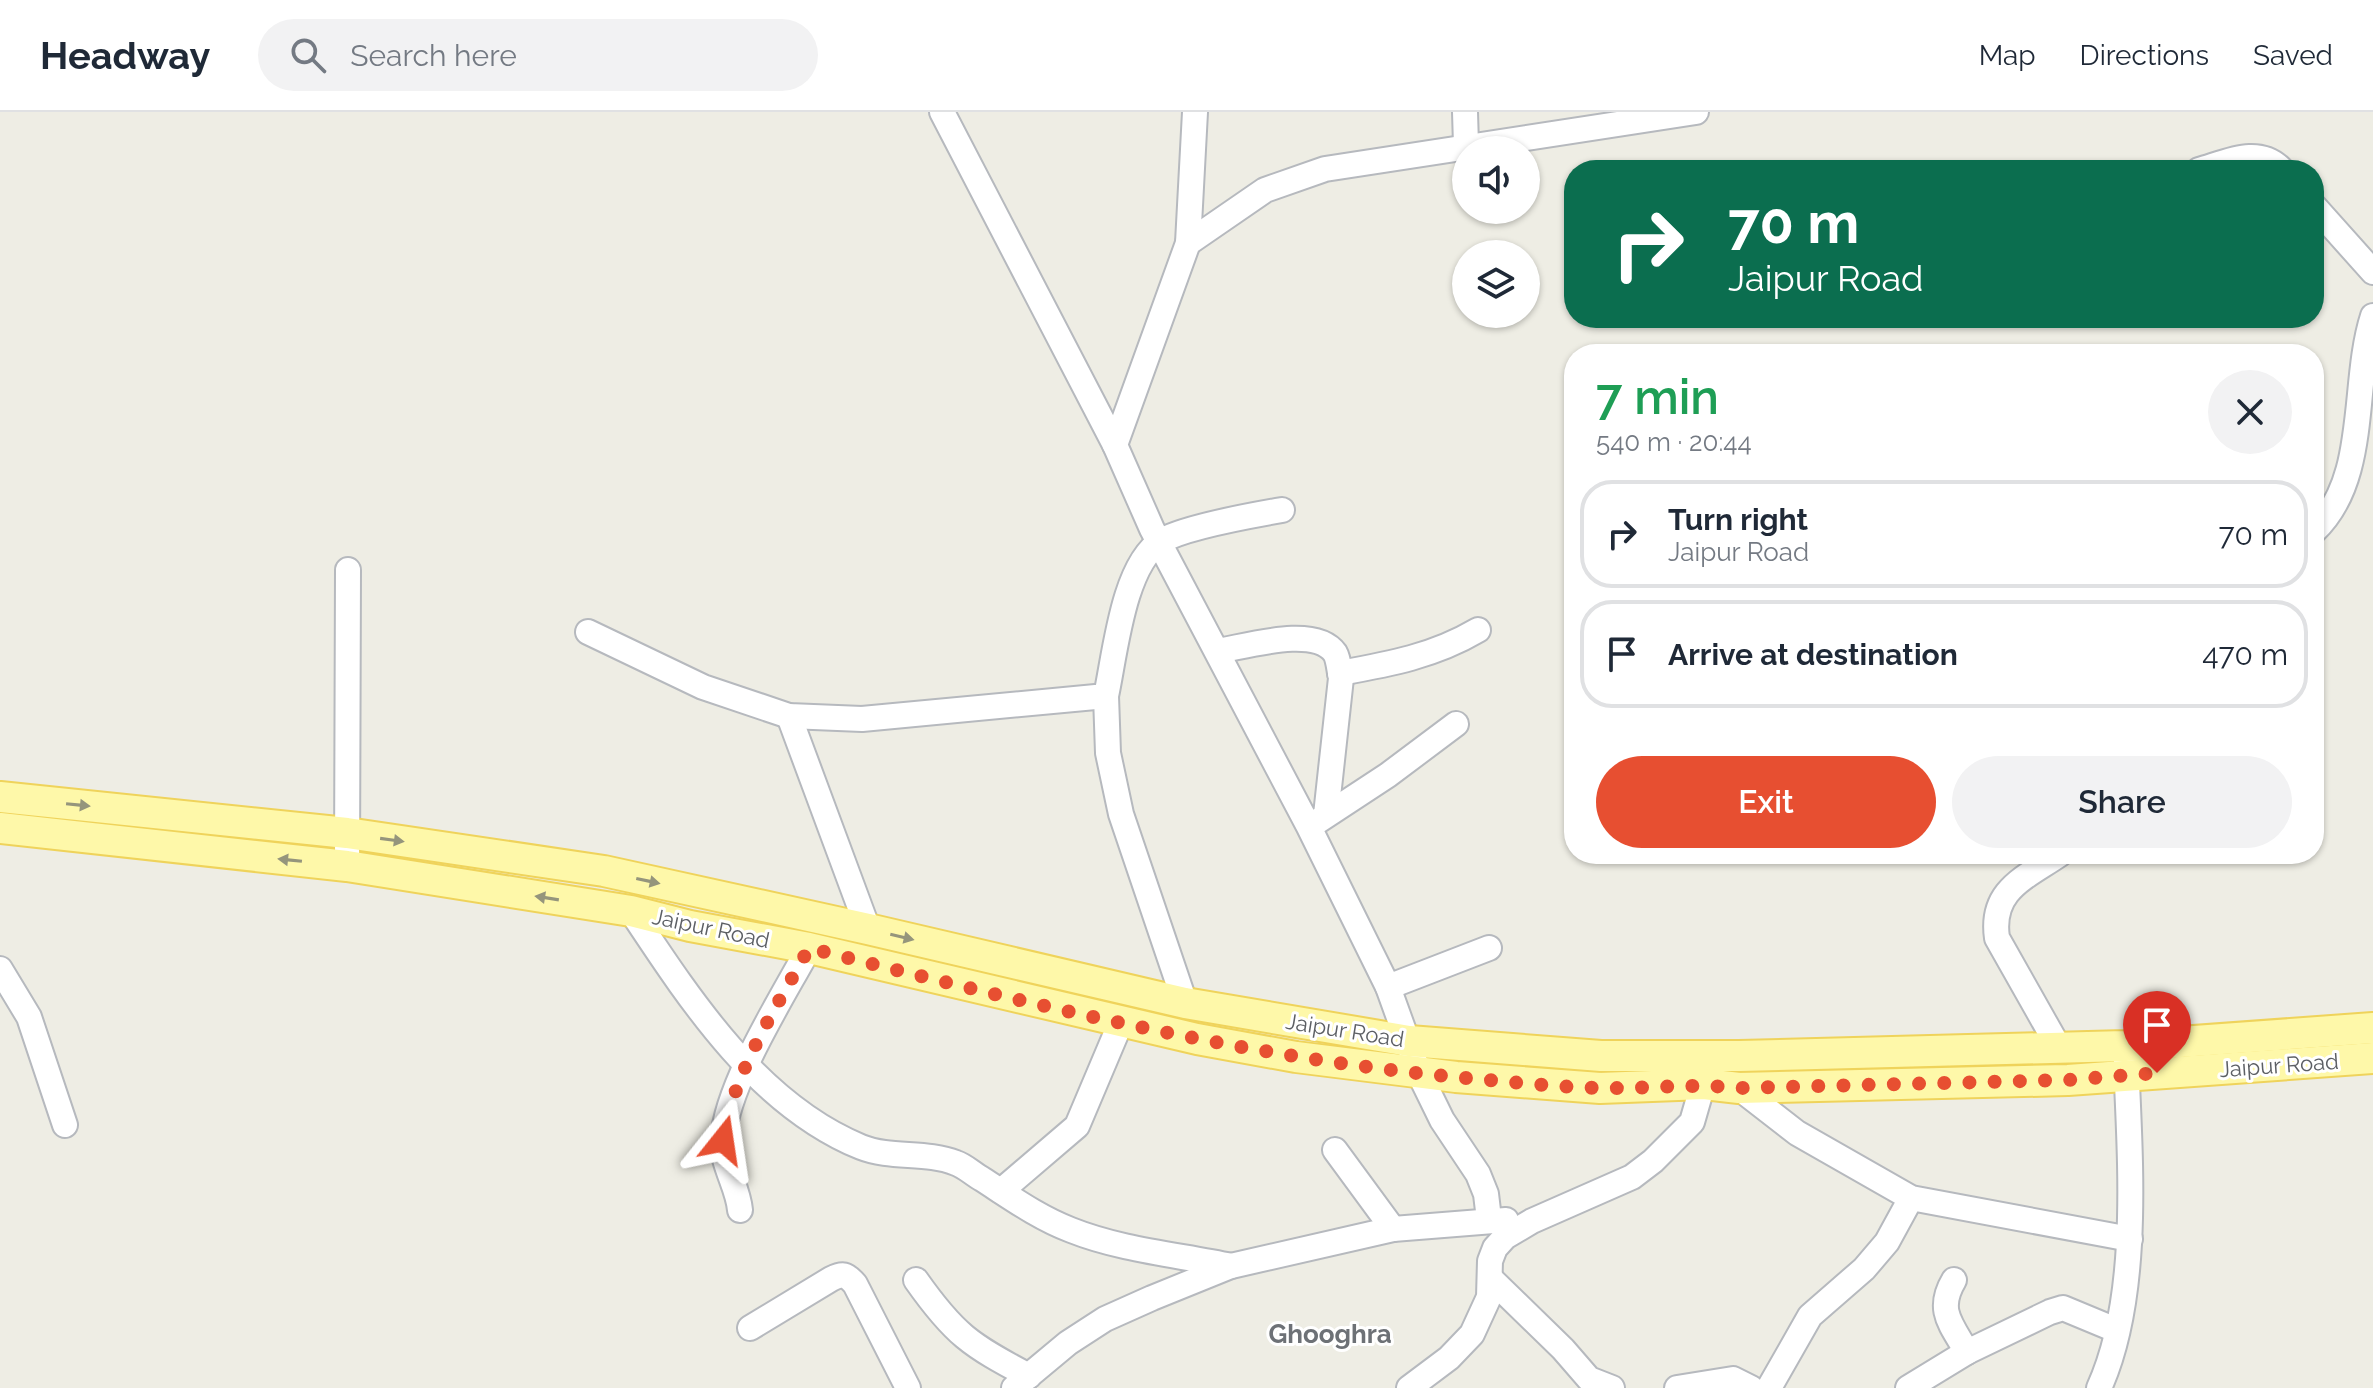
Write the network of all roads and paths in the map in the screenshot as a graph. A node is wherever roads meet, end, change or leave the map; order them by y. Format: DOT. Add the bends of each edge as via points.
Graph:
graph roads {
  1 [pos="942,112"];
  2 [pos="1195,112"];
  3 [pos="1465,112"];
  4 [pos="1696,112"];
  5 [pos="1466,136"];
  6 [pos="1529,136"];
  7 [pos="1452,147"];
  8 [pos="2239,160"];
  9 [pos="2268,160"];
  10 [pos="2324,217"];
  11 [pos="1188,243"];
  12 [pos="2373,272"];
  13 [pos="2373,316"];
  14 [pos="1115,445"];
  15 [pos="1282,510"];
  16 [pos="2324,519"];
  17 [pos="1161,542"];
  18 [pos="348,570"];
  19 [pos="1478,630"];
  20 [pos="588,632"];
  21 [pos="1218,651"];
  22 [pos="1340,673"];
  23 [pos="1106,696"];
  24 [pos="789,716"];
  25 [pos="1456,724"];
  26 [pos="0,797"];
  27 [pos="1318,821"];
  28 [pos="0,828"];
  29 [pos="347,833"];
  30 [pos="2045,864"];
  31 [pos="347,866"];
  32 [pos="631,911"];
  33 [pos="858,926"];
  34 [pos="809,948"];
  35 [pos="1489,948"];
  36 [pos="841,956"];
  37 [pos="0,969"];
  38 [pos="1388,987"];
  39 [pos="1185,1003"];
  40 [pos="1121,1022"];
  41 [pos="2373,1028"];
  42 [pos="1409,1041"];
  43 [pos="2058,1046"];
  44 [pos="2373,1058"];
  45 [pos="2126,1061"];
  46 [pos="747,1063"];
  47 [pos="1707,1070"];
  48 [pos="1419,1073"];
  49 [pos="1739,1088"];
  50 [pos="65,1125"];
  51 [pos="1335,1150"];
  52 [pos="1001,1191"];
  53 [pos="1911,1198"];
  54 [pos="740,1210"];
  55 [pos="1489,1219"];
  56 [pos="1532,1221"];
  57 [pos="1393,1229"];
  58 [pos="2130,1239"];
  59 [pos="1231,1266"];
  60 [pos="1490,1278"];
  61 [pos="916,1280"];
  62 [pos="1954,1280"];
  63 [pos="750,1328"];
  64 [pos="2116,1330"];
  65 [pos="1967,1352"];
  66 [pos="1022,1382"];
  67 [pos="1589,1384"];
  68 [pos="908,1388"];
  69 [pos="1409,1388"];
  70 [pos="1612,1388"];
  71 [pos="1677,1388"];
  72 [pos="1751,1388"];
  73 [pos="1769,1388"];
  74 [pos="1908,1388"];
  75 [pos="2099,1388"];
  1 -- 14 [label="street"];
  2 -- 11 [label="street"];
  3 -- 5 [label="street"];
  4 -- 6 [label="street"];
  7 -- 11 [label="street" via="1288,180"];
  8 -- 9 [label="street"];
  10 -- 12 [label="street"];
  11 -- 14 [label="street"];
  13 -- 16 [label="street" via="2351,458 2337,503"];
  14 -- 17 [label="street"];
  15 -- 17 [label="street"];
  17 -- 21 [label="street"];
  17 -- 23 [label="street" via="1131,585"];
  18 -- 29 [label="street"];
  19 -- 22 [label="street" via="1411,660"];
  20 -- 24 [label="street" via="703,687"];
  21 -- 22 [label="street" via="1305,637 1328,645"];
  21 -- 27 [label="street"];
  22 -- 27 [label="street"];
  23 -- 24 [label="street" via="862,719"];
  23 -- 39 [label="street" via="1108,753 1121,814"];
  24 -- 33 [label="street"];
  25 -- 27 [label="street"];
  26 -- 29 [label="main road, Jaipur Road, one-way"];
  27 -- 38 [label="street"];
  31 -- 28 [label="main road, Jaipur Road, one-way"];
  29 -- 31 [label="street"];
  29 -- 33 [label="main road, Jaipur Road, one-way" via="604,871"];
  30 -- 43 [label="street" via="2000,900 1994,918 1997,938"];
  32 -- 31 [label="main road, Jaipur Road, one-way"];
  32 -- 34 [label="main road, Jaipur Road"];
  32 -- 46 [label="street" via="682,987"];
  33 -- 36 [label="main road"];
  33 -- 39 [label="main road, Jaipur Road, one-way"];
  34 -- 36 [label="main road, Jaipur Road"];
  34 -- 46 [label="street"];
  35 -- 38 [label="street"];
  36 -- 40 [label="main road, Jaipur Road"];
  37 -- 50 [label="street" via="29,1017"];
  38 -- 42 [label="street"];
  39 -- 42 [label="main road, Jaipur Road"];
  40 -- 48 [label="main road, Jaipur Road" via="1282,1054"];
  40 -- 52 [label="street" via="1077,1126"];
  41 -- 45 [label="main road, Jaipur Road"];
  42 -- 47 [label="main road, Jaipur Road"];
  42 -- 48 [label="street"];
  43 -- 45 [label="main road, Jaipur Road"];
  43 -- 47 [label="main road, Jaipur Road"];
  44 -- 45 [label="main road, Jaipur Road"];
  45 -- 49 [label="main road, Jaipur Road" via="2068,1080"];
  45 -- 58 [label="street"];
  46 -- 52 [label="street" via="790,1105 827,1130 863,1148 958,1164"];
  46 -- 54 [label="street" via="723,1140"];
  47 -- 48 [label="main road, Jaipur Road" via="1600,1088"];
  47 -- 49 [label="main road, Jaipur Road"];
  47 -- 56 [label="street" via="1692,1122 1653,1161 1632,1177"];
  48 -- 55 [label="street" via="1478,1174"];
  49 -- 53 [label="street" via="1797,1133"];
  51 -- 57 [label="street"];
  52 -- 59 [label="street" via="1071,1230"];
  53 -- 58 [label="street"];
  53 -- 73 [label="street" via="1887,1242 1864,1269 1810,1316"];
  55 -- 56 [label="street"];
  55 -- 57 [label="street"];
  56 -- 60 [label="street" via="1495,1248"];
  57 -- 59 [label="street"];
  58 -- 64 [label="street"];
  59 -- 66 [label="street" via="1105,1319"];
  60 -- 67 [label="street" via="1563,1349"];
  60 -- 69 [label="street" via="1484,1315 1472,1334"];
  61 -- 66 [label="street" via="943,1319"];
  62 -- 65 [label="street" via="1943,1306"];
  63 -- 68 [label="street" via="831,1279 848,1276"];
  64 -- 65 [label="street" via="2063,1308"];
  64 -- 75 [label="street"];
  65 -- 74 [label="street"];
  67 -- 70 [label="street"];
  71 -- 72 [label="street" via="1733,1379"];
}
